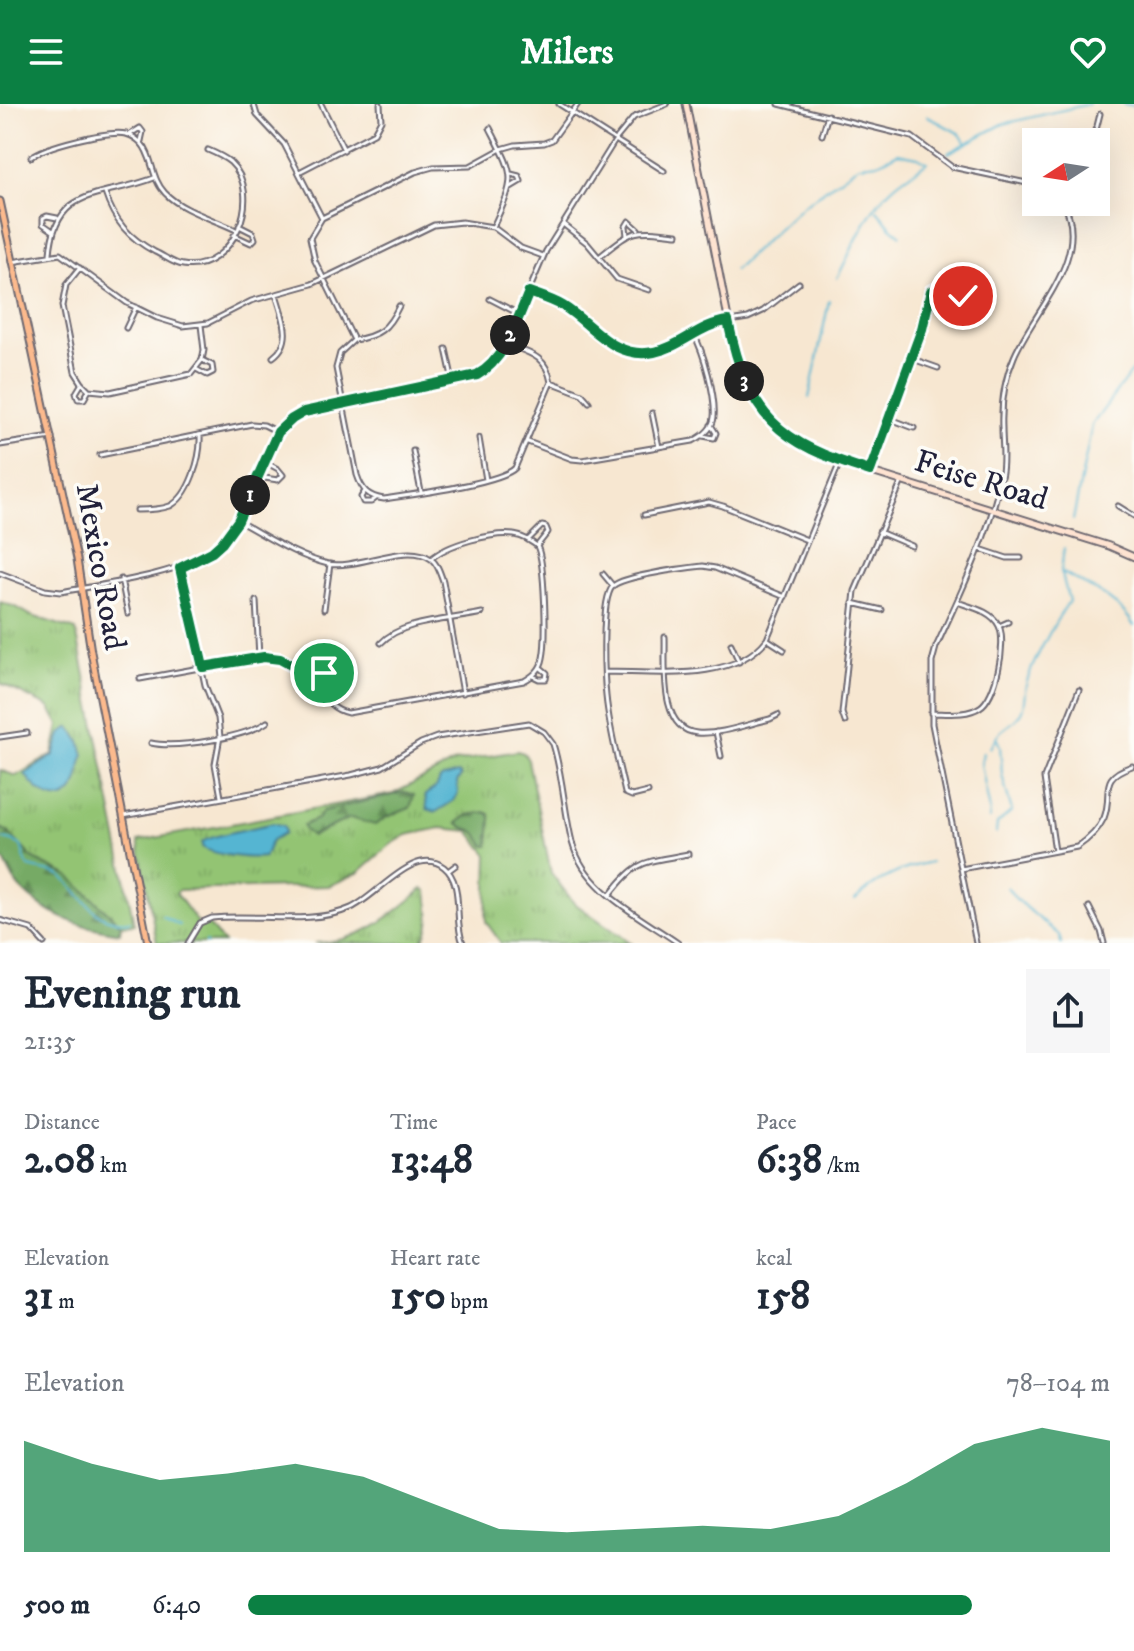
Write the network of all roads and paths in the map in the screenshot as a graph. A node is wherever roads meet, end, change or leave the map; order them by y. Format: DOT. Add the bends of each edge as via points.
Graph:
graph roads {
  1 [pos="321,104"];
  2 [pos="380,104"];
  3 [pos="559,104"];
  4 [pos="578,104"];
  5 [pos="667,104"];
  6 [pos="686,104"];
  7 [pos="779,104"];
  8 [pos="254,105"];
  9 [pos="654,106"];
  10 [pos="572,112"];
  11 [pos="1100,114"];
  12 [pos="828,115"];
  13 [pos="380,122"];
  14 [pos="388,124"];
  15 [pos="490,128"];
  16 [pos="1096,128"];
  17 [pos="129,135"];
  18 [pos="822,135"];
  19 [pos="616,139"];
  20 [pos="140,142"];
  21 [pos="501,149"];
  22 [pos="208,150"];
  23 [pos="344,150"];
  24 [pos="31,157"];
  25 [pos="664,171"];
  26 [pos="299,172"];
  27 [pos="511,174"];
  28 [pos="154,178"];
  29 [pos="1022,182"];
  30 [pos="511,187"];
  31 [pos="105,193"];
  32 [pos="0,201"];
  33 [pos="1069,216"];
  34 [pos="57,218"];
  35 [pos="322,218"];
  36 [pos="563,224"];
  37 [pos="493,227"];
  38 [pos="237,228"];
  39 [pos="638,230"];
  40 [pos="53,231"];
  41 [pos="677,234"];
  42 [pos="234,235"];
  43 [pos="627,236"];
  44 [pos="50,254"];
  45 [pos="543,256"];
  46 [pos="599,257"];
  47 [pos="12,262"];
  48 [pos="80,268"];
  49 [pos="324,278"];
  50 [pos="799,283"];
  51 [pos="649,290"];
  52 [pos="529,292"];
  53 [pos="276,294"];
  54 [pos="490,299"];
  55 [pos="928,300"];
  56 [pos="399,306"];
  57 [pos="136,307"];
  58 [pos="519,314"];
  59 [pos="728,321"];
  60 [pos="201,325"];
  61 [pos="126,328"];
  62 [pos="693,334"];
  63 [pos="354,340"];
  64 [pos="506,344"];
  65 [pos="446,349"];
  66 [pos="273,357"];
  67 [pos="910,358"];
  68 [pos="202,360"];
  69 [pos="938,368"];
  70 [pos="196,369"];
  71 [pos="453,381"];
  72 [pos="551,382"];
  73 [pos="82,383"];
  74 [pos="89,390"];
  75 [pos="589,402"];
  76 [pos="343,403"];
  77 [pos="652,413"];
  78 [pos="888,418"];
  79 [pos="711,425"];
  80 [pos="914,428"];
  81 [pos="278,432"];
  82 [pos="200,436"];
  83 [pos="703,436"];
  84 [pos="52,437"];
  85 [pos="479,438"];
  86 [pos="528,442"];
  87 [pos="0,445"];
  88 [pos="659,447"];
  89 [pos="413,451"];
  90 [pos="100,455"];
  91 [pos="265,462"];
  92 [pos="840,462"];
  93 [pos="870,471"];
  94 [pos="258,477"];
  95 [pos="486,480"];
  96 [pos="902,481"];
  97 [pos="365,491"];
  98 [pos="421,492"];
  99 [pos="376,498"];
  100 [pos="1118,506"];
  101 [pos="992,509"];
  102 [pos="137,510"];
  103 [pos="644,515"];
  104 [pos="1134,516"];
  105 [pos="238,521"];
  106 [pos="879,532"];
  107 [pos="528,540"];
  108 [pos="807,540"];
  109 [pos="537,546"];
  110 [pos="912,546"];
  111 [pos="980,549"];
  112 [pos="1134,557"];
  113 [pos="1021,558"];
  114 [pos="431,559"];
  115 [pos="330,564"];
  116 [pos="180,568"];
  117 [pos="0,573"];
  118 [pos="603,574"];
  119 [pos="121,579"];
  120 [pos="613,586"];
  121 [pos="81,587"];
  122 [pos="785,597"];
  123 [pos="256,601"];
  124 [pos="957,602"];
  125 [pos="853,603"];
  126 [pos="324,609"];
  127 [pos="882,610"];
  128 [pos="482,613"];
  129 [pos="128,614"];
  130 [pos="451,620"];
  131 [pos="1008,622"];
  132 [pos="999,626"];
  133 [pos="665,637"];
  134 [pos="767,639"];
  135 [pos="381,643"];
  136 [pos="731,644"];
  137 [pos="784,650"];
  138 [pos="259,657"];
  139 [pos="739,662"];
  140 [pos="203,667"];
  141 [pos="540,667"];
  142 [pos="605,672"];
  143 [pos="666,672"];
  144 [pos="308,674"];
  145 [pos="533,676"];
  146 [pos="140,679"];
  147 [pos="319,690"];
  148 [pos="1079,690"];
  149 [pos="463,693"];
  150 [pos="931,713"];
  151 [pos="778,715"];
  152 [pos="267,722"];
  153 [pos="845,722"];
  154 [pos="715,731"];
  155 [pos="27,733"];
  156 [pos="0,737"];
  157 [pos="220,737"];
  158 [pos="151,743"];
  159 [pos="721,756"];
  160 [pos="1132,766"];
  161 [pos="648,792"];
  162 [pos="221,797"];
  163 [pos="123,816"];
  164 [pos="1096,832"];
  165 [pos="1103,838"];
  166 [pos="1055,852"];
  167 [pos="688,854"];
  168 [pos="456,865"];
  169 [pos="961,869"];
  170 [pos="448,871"];
  171 [pos="610,895"];
  172 [pos="1089,907"];
  173 [pos="0,920"];
  174 [pos="44,943"];
  175 [pos="148,943"];
  176 [pos="188,943"];
  177 [pos="463,943"];
  178 [pos="678,943"];
  179 [pos="976,943"];
  180 [pos="1104,943"];
  1 -- 23 [label="street"];
  2 -- 13 [label="street"];
  3 -- 10 [label="street"];
  4 -- 10 [label="street"];
  5 -- 9 [label="street"];
  6 -- 59 [label="main road, Feise Road"];
  7 -- 12 [label="street"];
  8 -- 26 [label="street"];
  9 -- 19 [label="street" via="634,117"];
  10 -- 19 [label="street"];
  10 -- 21 [label="street" via="552,140"];
  11 -- 16 [label="street"];
  12 -- 18 [label="street"];
  12 -- 29 [label="street" via="912,137 952,167"];
  13 -- 14 [label="street"];
  13 -- 23 [label="street" via="374,133"];
  15 -- 21 [label="street"];
  17 -- 20 [label="street"];
  17 -- 20 [label="street" via="140,128"];
  17 -- 24 [label="street" via="49,147"];
  19 -- 25 [label="street"];
  19 -- 36 [label="street"];
  20 -- 28 [label="street"];
  21 -- 27 [label="street"];
  21 -- 35 [label="street" via="470,166 415,172"];
  22 -- 38 [label="street" via="230,162 239,176 246,201"];
  23 -- 26 [label="street"];
  26 -- 35 [label="street"];
  27 -- 30 [label="street"];
  27 -- 30 [label="street" via="521,181"];
  28 -- 31 [label="street"];
  28 -- 38 [label="street" via="174,201"];
  30 -- 37 [label="street"];
  31 -- 34 [label="street" via="75,202"];
  31 -- 42 [label="street" via="131,237 181,265 215,259"];
  32 -- 47 [label="main road, Mexico Road"];
  33 -- 101 [label="street" via="1062,276 1006,377 1002,473"];
  34 -- 40 [label="street"];
  34 -- 40 [label="street" via="43,218"];
  35 -- 49 [label="street" via="309,244"];
  36 -- 45 [label="street"];
  36 -- 46 [label="street"];
  37 -- 45 [label="street" via="521,248"];
  37 -- 49 [label="street" via="434,225"];
  38 -- 42 [label="street"];
  38 -- 42 [label="street" via="253,233 255,239 251,243"];
  39 -- 41 [label="street"];
  39 -- 43 [label="street"];
  39 -- 43 [label="street" via="629,221"];
  40 -- 44 [label="street"];
  43 -- 46 [label="street"];
  44 -- 47 [label="street"];
  44 -- 48 [label="street" via="66,256"];
  45 -- 52 [label="street"];
  46 -- 51 [label="street" via="617,279"];
  47 -- 84 [label="main road, Mexico Road"];
  48 -- 57 [label="street"];
  48 -- 73 [label="street" via="66,285 62,306 75,372"];
  49 -- 53 [label="street"];
  49 -- 63 [label="street"];
  50 -- 59 [label="street" via="763,311"];
  52 -- 58 [label="street"];
  52 -- 62 [label="street" via="562,306 604,340 629,351 653,352"];
  53 -- 60 [label="street"];
  53 -- 66 [label="street" via="286,333 283,347"];
  54 -- 58 [label="street"];
  55 -- 55 [label="street" via="959,306 966,303 963,296 937,289"];
  55 -- 67 [label="street"];
  56 -- 63 [label="street" via="384,331"];
  57 -- 60 [label="street" via="176,325"];
  57 -- 61 [label="street"];
  58 -- 64 [label="street"];
  59 -- 62 [label="street"];
  59 -- 92 [label="main road, Feise Road" via="739,368 760,409 798,444"];
  60 -- 68 [label="street"];
  62 -- 79 [label="street" via="701,347 713,406"];
  63 -- 76 [label="street" via="336,368"];
  64 -- 71 [label="street" via="488,369"];
  64 -- 72 [label="street" via="543,361"];
  65 -- 71 [label="street"];
  67 -- 69 [label="street"];
  67 -- 78 [label="street"];
  68 -- 70 [label="street"];
  68 -- 70 [label="street" via="213,372"];
  70 -- 74 [label="street" via="161,382 110,392"];
  71 -- 76 [label="street"];
  72 -- 75 [label="street"];
  72 -- 86 [label="street"];
  73 -- 74 [label="street"];
  73 -- 74 [label="street" via="78,399"];
  76 -- 81 [label="street" via="304,412"];
  76 -- 97 [label="street"];
  77 -- 88 [label="street"];
  78 -- 80 [label="street"];
  78 -- 93 [label="street"];
  79 -- 83 [label="street"];
  79 -- 83 [label="street" via="714,438"];
  81 -- 82 [label="street" via="252,424"];
  81 -- 91 [label="street"];
  82 -- 90 [label="street"];
  82 -- 102 [label="street" via="197,462 182,494 171,505"];
  83 -- 88 [label="street"];
  84 -- 87 [label="street"];
  84 -- 121 [label="main road, Mexico Road"];
  85 -- 95 [label="street"];
  86 -- 88 [label="street" via="582,460"];
  86 -- 95 [label="street" via="512,472"];
  89 -- 98 [label="street"];
  91 -- 94 [label="street"];
  91 -- 94 [label="street" via="283,475 278,480"];
  92 -- 93 [label="main road, Feise Road"];
  92 -- 108 [label="street"];
  93 -- 96 [label="main road, Feise Road"];
  94 -- 105 [label="street"];
  95 -- 98 [label="street"];
  96 -- 101 [label="main road, Feise Road"];
  96 -- 106 [label="street"];
  97 -- 99 [label="street"];
  97 -- 99 [label="street" via="363,502"];
  98 -- 99 [label="street"];
  100 -- 104 [label="street"];
  101 -- 111 [label="street"];
  101 -- 112 [label="main road, Feise Road"];
  103 -- 108 [label="street" via="709,502"];
  105 -- 115 [label="street"];
  105 -- 116 [label="street" via="217,548"];
  106 -- 110 [label="street"];
  106 -- 125 [label="street"];
  107 -- 109 [label="street"];
  107 -- 109 [label="street" via="546,527"];
  107 -- 114 [label="street" via="505,535 449,546"];
  108 -- 122 [label="street"];
  109 -- 141 [label="street" via="543,567"];
  111 -- 113 [label="street"];
  111 -- 124 [label="street"];
  114 -- 115 [label="street" via="410,553"];
  114 -- 130 [label="street" via="443,581"];
  115 -- 126 [label="street"];
  116 -- 119 [label="street"];
  116 -- 140 [label="street"];
  117 -- 121 [label="street" via="45,590"];
  118 -- 120 [label="street"];
  119 -- 121 [label="street"];
  119 -- 129 [label="street"];
  120 -- 122 [label="street" via="703,566"];
  120 -- 142 [label="street" via="604,609"];
  121 -- 163 [label="main road, Mexico Road"];
  122 -- 134 [label="street"];
  123 -- 138 [label="street"];
  124 -- 132 [label="street" via="985,612"];
  124 -- 150 [label="street" via="932,662"];
  125 -- 127 [label="street"];
  125 -- 153 [label="street"];
  128 -- 130 [label="street"];
  130 -- 135 [label="street" via="403,628"];
  130 -- 149 [label="street"];
  131 -- 132 [label="street"];
  132 -- 150 [label="street" via="1001,646 990,698 968,712"];
  133 -- 143 [label="street"];
  134 -- 137 [label="street"];
  134 -- 139 [label="street"];
  136 -- 139 [label="street"];
  138 -- 140 [label="street"];
  138 -- 144 [label="street" via="280,659"];
  139 -- 143 [label="street" via="705,671"];
  140 -- 146 [label="street"];
  140 -- 157 [label="street"];
  141 -- 145 [label="street"];
  141 -- 145 [label="street" via="546,679"];
  142 -- 143 [label="street"];
  142 -- 161 [label="street" via="625,793"];
  143 -- 154 [label="street" via="675,721 691,732"];
  144 -- 147 [label="street"];
  144 -- 147 [label="street" via="324,673"];
  145 -- 149 [label="street"];
  147 -- 149 [label="street" via="331,706 348,713"];
  148 -- 166 [label="street" via="1044,778"];
  150 -- 169 [label="street"];
  151 -- 154 [label="street"];
  152 -- 157 [label="street"];
  154 -- 159 [label="street"];
  155 -- 156 [label="street"];
  157 -- 158 [label="street" via="165,746"];
  157 -- 162 [label="street" via="215,759"];
  160 -- 164 [label="street" via="1110,779"];
  162 -- 163 [label="street"];
  162 -- 171 [label="street" via="351,775 382,767 429,739 529,723 553,744 580,864"];
  163 -- 175 [label="main road, Mexico Road"];
  164 -- 165 [label="street"];
  164 -- 166 [label="street" via="1077,847"];
  166 -- 169 [label="street"];
  167 -- 171 [label="street" via="637,865"];
  168 -- 170 [label="street"];
  169 -- 179 [label="street"];
  170 -- 176 [label="street" via="432,861 420,861 366,901 333,914 212,918 200,923"];
  170 -- 177 [label="street"];
  171 -- 178 [label="street"];
  172 -- 180 [label="street"];
  173 -- 174 [label="street" via="31,929"];
}
